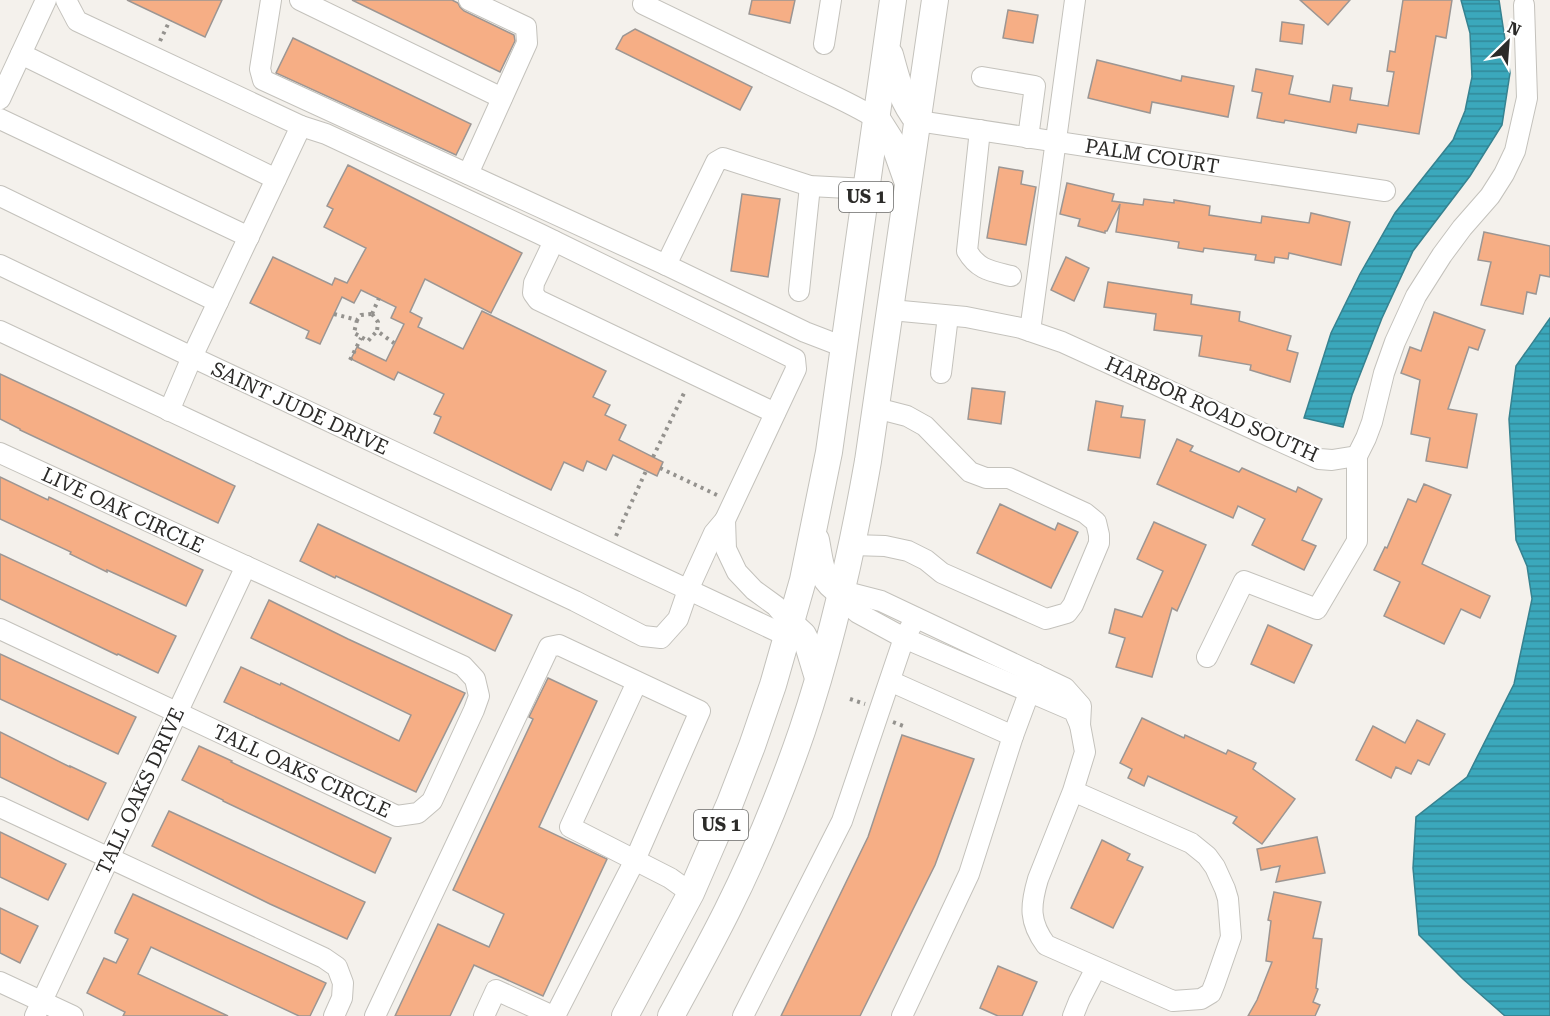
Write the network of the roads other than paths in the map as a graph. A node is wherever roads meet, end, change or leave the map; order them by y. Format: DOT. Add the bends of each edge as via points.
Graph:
graph roads {
  1 [pos="46,0"];
  2 [pos="66,0"];
  3 [pos="271,0"];
  4 [pos="300,0"];
  5 [pos="469,0"];
  6 [pos="831,0"];
  7 [pos="893,0"];
  8 [pos="935,0"];
  9 [pos="1075,0"];
  10 [pos="643,4"];
  11 [pos="1524,5"];
  12 [pos="824,44"];
  13 [pos="887,46"];
  14 [pos="21,54"];
  15 [pos="982,77"];
  16 [pos="502,98"];
  17 [pos="0,99"];
  18 [pos="0,119"];
  19 [pos="877,119"];
  20 [pos="918,121"];
  21 [pos="302,126"];
  22 [pos="980,130"];
  23 [pos="1028,138"];
  24 [pos="1056,142"];
  25 [pos="468,174"];
  26 [pos="276,179"];
  27 [pos="810,186"];
  28 [pos="909,186"];
  29 [pos="867,189"];
  30 [pos="1385,191"];
  31 [pos="0,196"];
  32 [pos="249,237"];
  33 [pos="554,241"];
  34 [pos="0,265"];
  35 [pos="666,265"];
  36 [pos="1011,276"];
  37 [pos="799,291"];
  38 [pos="218,302"];
  39 [pos="891,310"];
  40 [pos="948,316"];
  41 [pos="0,331"];
  42 [pos="1030,331"];
  43 [pos="844,347"];
  44 [pos="192,357"];
  45 [pos="941,373"];
  46 [pos="876,408"];
  47 [pos="169,411"];
  48 [pos="775,413"];
  49 [pos="0,453"];
  50 [pos="1357,456"];
  51 [pos="729,511"];
  52 [pos="814,531"];
  53 [pos="852,545"];
  54 [pos="246,567"];
  55 [pos="688,590"];
  56 [pos="842,593"];
  57 [pos="915,618"];
  58 [pos="0,629"];
  59 [pos="789,630"];
  60 [pos="904,638"];
  61 [pos="1207,657"];
  62 [pos="818,678"];
  63 [pos="890,681"];
  64 [pos="637,682"];
  65 [pos="1032,683"];
  66 [pos="176,713"];
  67 [pos="1013,736"];
  68 [pos="1073,791"];
  69 [pos="0,807"];
  70 [pos="109,858"];
  71 [pos="635,860"];
  72 [pos="691,893"];
  73 [pos="1096,968"];
  74 [pos="696,969"];
  75 [pos="0,982"];
  76 [pos="39,1009"];
  77 [pos="73,1016"];
  78 [pos="333,1016"];
  79 [pos="375,1016"];
  80 [pos="483,1016"];
  81 [pos="554,1016"];
  82 [pos="625,1016"];
  83 [pos="671,1016"];
  84 [pos="743,1016"];
  85 [pos="902,1016"];
  86 [pos="1073,1016"];
  1 -- 14 [label="street"];
  2 -- 21 [label="street" via="77,21"];
  3 -- 25 [label="street" via="260,69 263,80"];
  4 -- 16 [label="street"];
  5 -- 16 [label="street" via="526,27 527,43"];
  6 -- 12 [label="street"];
  7 -- 13 [label="main road, US 1"];
  8 -- 20 [label="main road, US 1"];
  9 -- 24 [label="street"];
  10 -- 19 [label="street"];
  11 -- 50 [label="street" via="1527,98 1515,151 1490,196 1442,255 1416,296 1395,342 1369,430"];
  13 -- 19 [label="main road, US 1"];
  13 -- 20 [label="main road" via="900,91"];
  14 -- 17 [label="street"];
  14 -- 26 [label="street"];
  15 -- 23 [label="street" via="1035,86"];
  16 -- 25 [label="street"];
  18 -- 32 [label="street"];
  19 -- 28 [label="main road" via="896,149"];
  19 -- 29 [label="main road, US 1"];
  20 -- 22 [label="street, PALM COURT"];
  20 -- 28 [label="main road, US 1"];
  21 -- 26 [label="street, SAINT JUDE DRIVE"];
  21 -- 33 [label="street"];
  22 -- 23 [label="street, PALM COURT"];
  22 -- 36 [label="street" via="967,251 973,261 987,270"];
  23 -- 24 [label="street, PALM COURT"];
  24 -- 30 [label="street, PALM COURT"];
  24 -- 42 [label="street"];
  25 -- 35 [label="street"];
  26 -- 32 [label="street, SAINT JUDE DRIVE"];
  27 -- 29 [label="street"];
  27 -- 35 [label="street" via="723,158 716,162"];
  27 -- 37 [label="street"];
  28 -- 39 [label="main road, US 1"];
  29 -- 43 [label="main road, US 1"];
  31 -- 38 [label="street"];
  32 -- 38 [label="street, SAINT JUDE DRIVE"];
  33 -- 48 [label="street" via="795,359 796,369"];
  33 -- 48 [label="street" via="534,283 533,293 538,300"];
  34 -- 44 [label="street"];
  35 -- 43 [label="street"];
  38 -- 44 [label="street, SAINT JUDE DRIVE"];
  39 -- 40 [label="street, HARBOR ROAD SOUTH"];
  39 -- 46 [label="main road, US 1"];
  40 -- 42 [label="street, HARBOR ROAD SOUTH"];
  40 -- 45 [label="street"];
  41 -- 47 [label="street"];
  42 -- 50 [label="street, HARBOR ROAD SOUTH" via="1319,459"];
  43 -- 52 [label="main road, US 1"];
  44 -- 47 [label="street"];
  44 -- 55 [label="street, SAINT JUDE DRIVE"];
  46 -- 53 [label="main road, US 1"];
  46 -- 53 [label="street" via="907,416 925,426 970,472 986,478 1009,478 1085,513 1096,522 1099,543 1073,605 1067,613 1046,619 942,573 908,551"];
  47 -- 55 [label="street" via="643,636 661,638 678,619"];
  48 -- 51 [label="street"];
  49 -- 54 [label="street, LIVE OAK CIRCLE"];
  50 -- 61 [label="street" via="1357,541 1317,609 1244,581"];
  51 -- 55 [label="street" via="714,533"];
  51 -- 59 [label="street" via="726,549 737,572 776,606"];
  52 -- 56 [label="main road" via="824,577"];
  52 -- 59 [label="main road, US 1"];
  53 -- 56 [label="main road, US 1"];
  54 -- 66 [label="street, TALL OAKS DRIVE"];
  54 -- 66 [label="street, TALL OAKS CIRCLE" via="463,666 475,679 479,696 432,801 418,813 397,816"];
  55 -- 59 [label="street, SAINT JUDE DRIVE"];
  56 -- 57 [label="street" via="881,602"];
  56 -- 60 [label="street" via="858,613"];
  56 -- 62 [label="main road, US 1"];
  57 -- 60 [label="street"];
  57 -- 65 [label="street"];
  58 -- 66 [label="street"];
  59 -- 62 [label="main road" via="803,635"];
  59 -- 72 [label="main road, US 1" via="752,746"];
  60 -- 63 [label="street"];
  60 -- 65 [label="street"];
  62 -- 74 [label="main road, US 1" via="802,731 750,862"];
  63 -- 67 [label="street"];
  63 -- 84 [label="street" via="842,821"];
  64 -- 71 [label="street" via="700,711"];
  64 -- 71 [label="street" via="570,827"];
  64 -- 79 [label="street" via="559,645 549,647"];
  65 -- 67 [label="street"];
  65 -- 68 [label="street" via="1065,688 1081,706 1085,752"];
  66 -- 70 [label="street, TALL OAKS DRIVE"];
  67 -- 85 [label="street" via="969,874"];
  68 -- 73 [label="street" via="1038,879 1033,921 1046,945"];
  68 -- 73 [label="street" via="1191,843 1215,867 1228,900 1230,936 1215,983 1201,999 1173,1001"];
  69 -- 70 [label="street"];
  70 -- 76 [label="street, TALL OAKS DRIVE"];
  70 -- 78 [label="street" via="337,967 343,983 342,998"];
  71 -- 72 [label="street"];
  71 -- 81 [label="street"];
  72 -- 74 [label="main road" via="702,920"];
  72 -- 82 [label="main road, US 1"];
  73 -- 86 [label="street"];
  74 -- 83 [label="main road, US 1"];
  75 -- 76 [label="street"];
  76 -- 77 [label="street"];
  80 -- 81 [label="street" via="496,990"];
}
